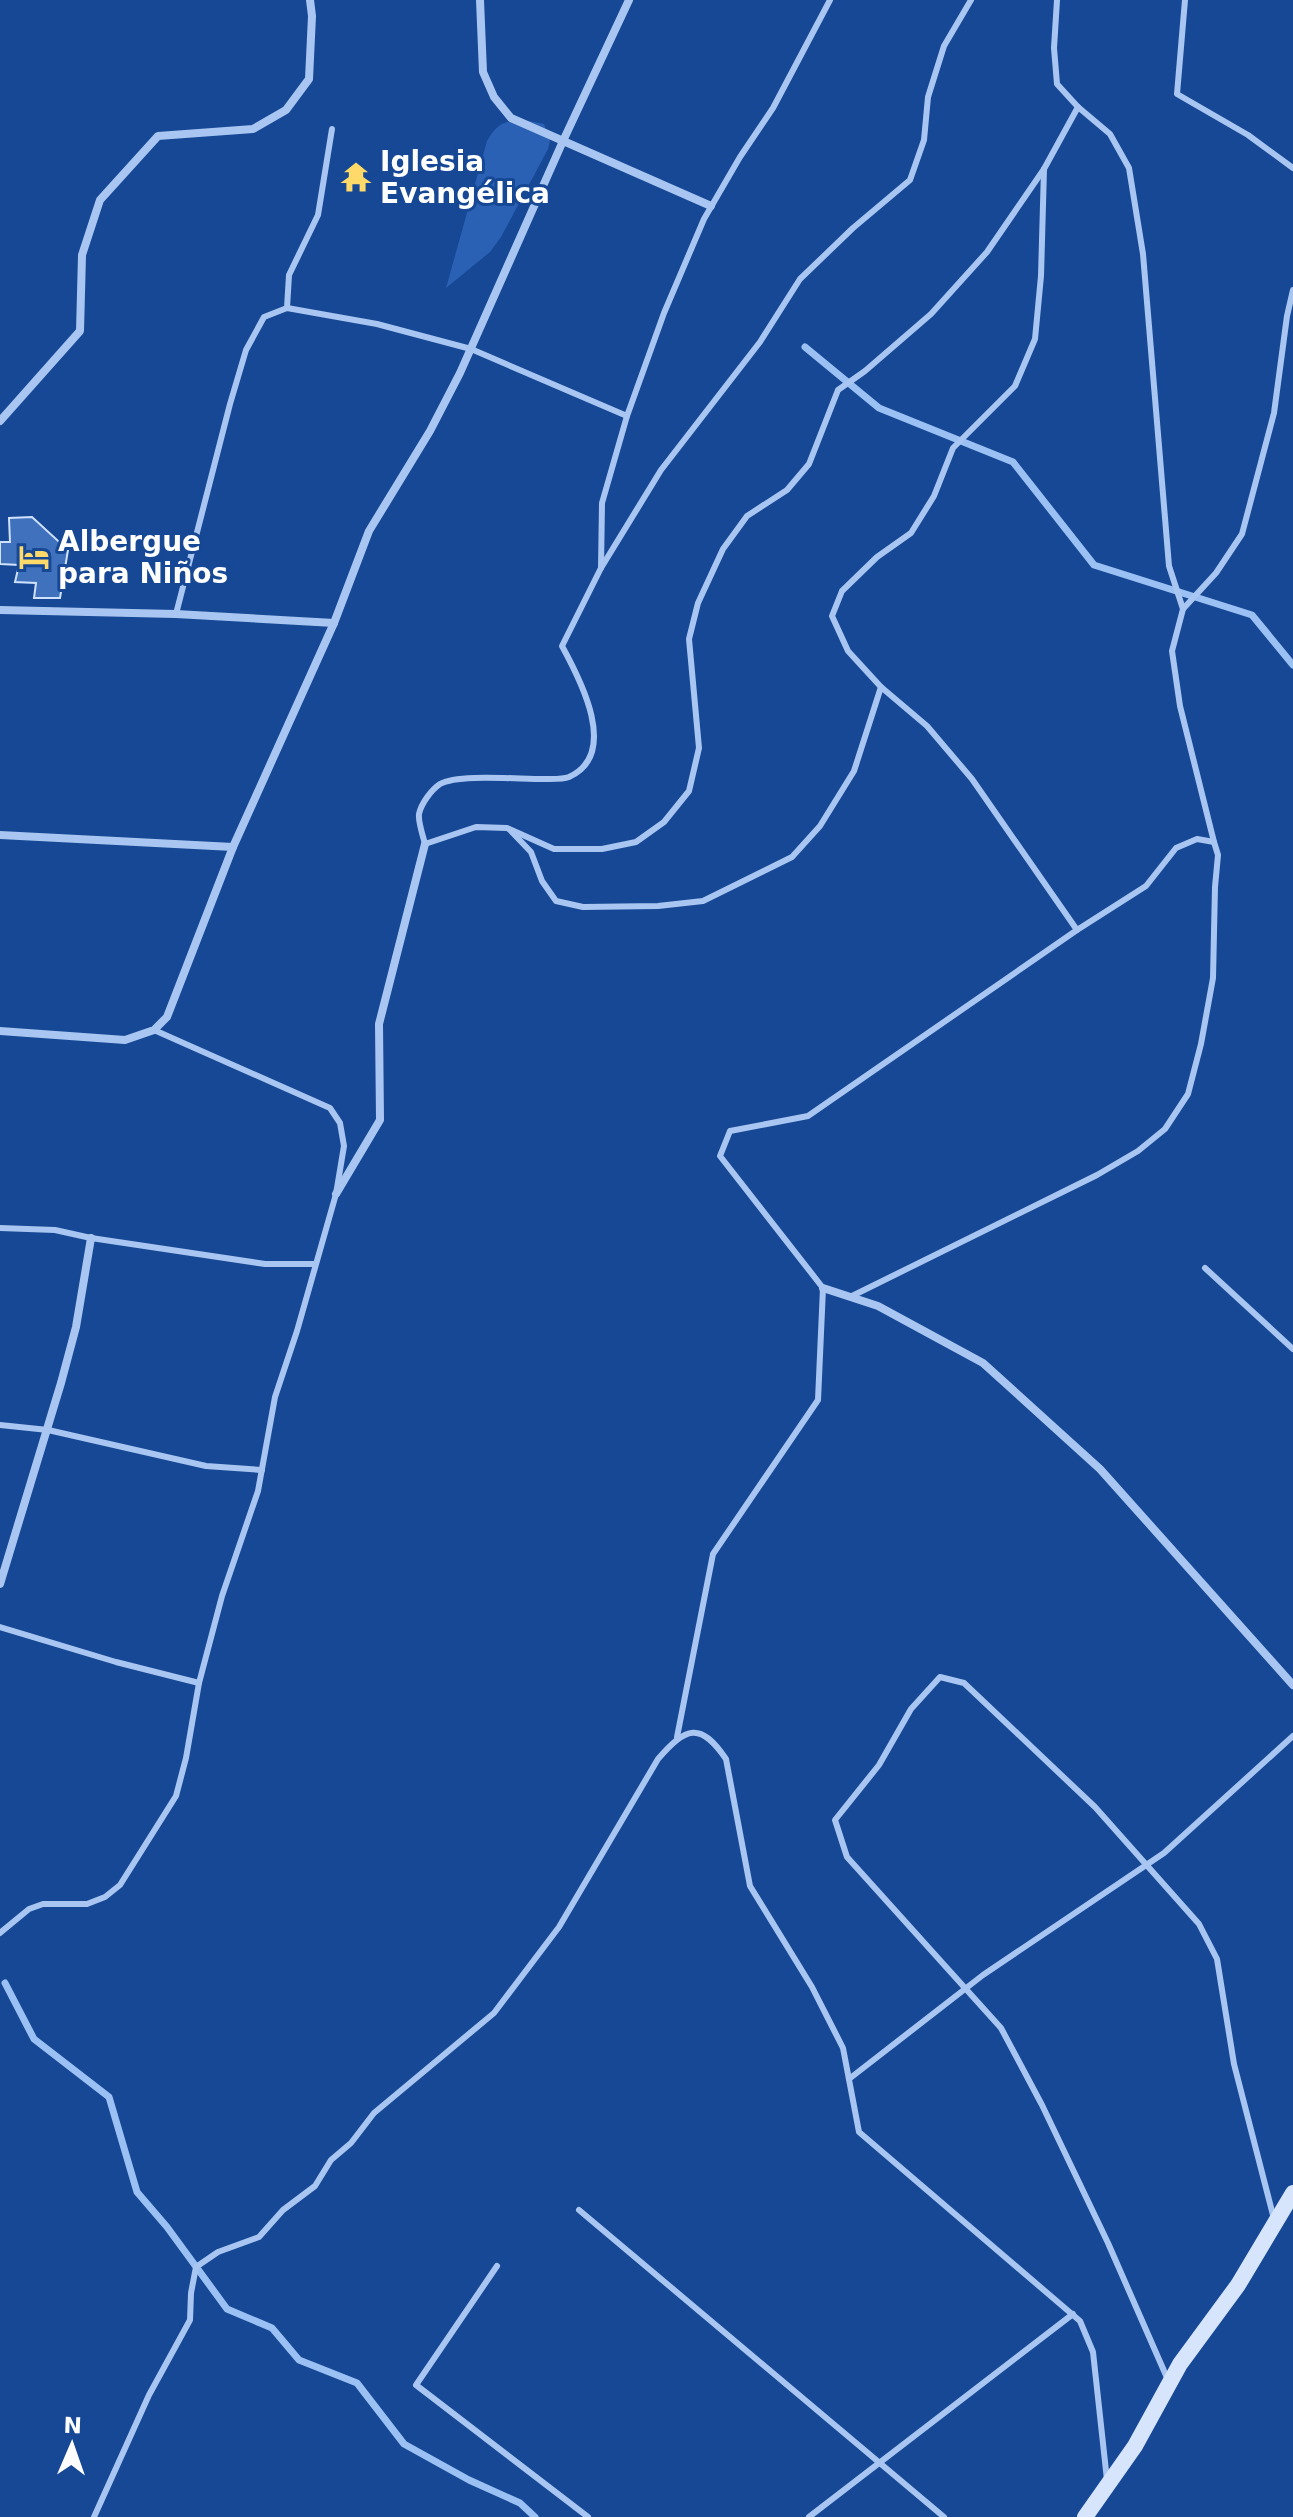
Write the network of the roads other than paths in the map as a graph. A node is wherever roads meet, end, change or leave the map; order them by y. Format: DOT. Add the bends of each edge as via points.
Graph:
graph roads {
  1 [pos="310,0"];
  2 [pos="480,0"];
  3 [pos="629,0"];
  4 [pos="830,0"];
  5 [pos="971,0"];
  6 [pos="1057,0"];
  7 [pos="1185,0"];
  8 [pos="1078,107"];
  9 [pos="332,129"];
  10 [pos="563,141"];
  11 [pos="1293,168"];
  12 [pos="1044,169"];
  13 [pos="711,206"];
  14 [pos="1293,290"];
  15 [pos="287,308"];
  16 [pos="471,349"];
  17 [pos="627,416"];
  18 [pos="0,421"];
  19 [pos="601,568"];
  20 [pos="1183,609"];
  21 [pos="0,610"];
  22 [pos="176,614"];
  23 [pos="334,623"];
  24 [pos="881,687"];
  25 [pos="507,828"];
  26 [pos="0,835"];
  27 [pos="1214,842"];
  28 [pos="425,844"];
  29 [pos="233,847"];
  30 [pos="1077,930"];
  31 [pos="154,1030"];
  32 [pos="0,1031"];
  33 [pos="336,1194"];
  34 [pos="0,1228"];
  35 [pos="91,1238"];
  36 [pos="315,1264"];
  37 [pos="1205,1268"];
  38 [pos="823,1288"];
  39 [pos="852,1296"];
  40 [pos="1293,1349"];
  41 [pos="0,1425"];
  42 [pos="48,1430"];
  43 [pos="262,1470"];
  44 [pos="0,1584"];
  45 [pos="0,1627"];
  46 [pos="199,1683"];
  47 [pos="1293,1685"];
  48 [pos="1293,1736"];
  49 [pos="677,1737"];
  50 [pos="1147,1865"];
  51 [pos="0,1933"];
  52 [pos="967,1988"];
  53 [pos="849,2079"];
  54 [pos="1293,2193"];
  55 [pos="579,2210"];
  56 [pos="1275,2225"];
  57 [pos="497,2266"];
  58 [pos="1073,2314"];
  59 [pos="1170,2383"];
  60 [pos="880,2462"];
  61 [pos="1108,2487"];
  62 [pos="94,2517"];
  63 [pos="588,2517"];
  64 [pos="809,2517"];
  65 [pos="944,2517"];
  66 [pos="1085,2517"];
  1 -- 18 [label="street" via="309,79 286,110 253,129 158,136 100,200 82,255 80,331"];
  2 -- 10 [label="street" via="483,72 494,97 511,118"];
  3 -- 10 [label="street"];
  4 -- 13 [label="lane" via="773,108"];
  5 -- 19 [label="lane" via="944,46 910,180 800,279 760,342 661,470"];
  6 -- 8 [label="lane" via="1057,84"];
  7 -- 11 [label="lane" via="1177,94"];
  8 -- 12 [label="lane"];
  8 -- 20 [label="lane" via="1110,134 1129,168 1143,254 1169,566"];
  9 -- 15 [label="lane" via="318,215 289,275"];
  10 -- 13 [label="street"];
  10 -- 16 [label="street"];
  12 -- 24 [label="lane" via="1035,339 1015,386 953,448 934,496 911,533 842,591 832,616 848,651"];
  12 -- 25 [label="lane" via="987,252 931,314 838,390 809,464 787,490 747,516 723,549 698,603 689,639 699,748 689,791 673,812 636,842 602,849 554,849"];
  13 -- 17 [label="lane"];
  14 -- 20 [label="lane" via="1274,413 1242,534"];
  15 -- 16 [label="lane"];
  15 -- 22 [label="lane" via="264,317 246,350"];
  16 -- 17 [label="lane"];
  16 -- 23 [label="street" via="430,431 369,531"];
  17 -- 19 [label="lane" via="602,503"];
  19 -- 28 [label="lane" via="562,646 591,711 595,736 587,762 568,778 441,784 419,815"];
  20 -- 27 [label="lane" via="1172,651"];
  21 -- 22 [label="street"];
  22 -- 23 [label="street"];
  23 -- 29 [label="street"];
  24 -- 25 [label="lane" via="854,771 820,826 792,857 703,901 583,907 556,901 531,852"];
  24 -- 30 [label="lane" via="927,726 972,779"];
  25 -- 28 [label="lane" via="476,827"];
  26 -- 29 [label="street"];
  27 -- 30 [label="lane" via="1197,839 1176,848 1146,886"];
  27 -- 39 [label="lane" via="1218,855 1213,978 1188,1094 1165,1129 1097,1175"];
  28 -- 33 [label="street" via="379,1024 380,1120"];
  29 -- 31 [label="street" via="175,999"];
  30 -- 38 [label="lane" via="808,1116 730,1131 720,1156"];
  31 -- 32 [label="street" via="125,1040"];
  31 -- 33 [label="lane" via="330,1108 340,1123 344,1146"];
  33 -- 36 [label="lane"];
  34 -- 35 [label="lane" via="55,1230"];
  35 -- 36 [label="lane" via="265,1264"];
  35 -- 42 [label="street" via="76,1327"];
  36 -- 43 [label="lane" via="275,1397"];
  37 -- 40 [label="lane"];
  38 -- 39 [label="street"];
  38 -- 49 [label="lane" via="818,1400 713,1554"];
  39 -- 47 [label="street" via="983,1363 1100,1469"];
  41 -- 42 [label="lane"];
  42 -- 43 [label="lane" via="206,1466"];
  42 -- 44 [label="street"];
  43 -- 46 [label="lane"];
  45 -- 46 [label="lane"];
  46 -- 51 [label="lane" via="176,1796 120,1885 87,1904 29,1909"];
  48 -- 50 [label="lane"];
  49 -- 53 [label="lane" via="703,1733 726,1759 750,1886 812,1987 843,2048"];
  49 -- 62 [label="lane" via="628,1806 559,1927 494,2013 374,2113 315,2186 259,2237 218,2252 196,2267 190,2320 149,2395"];
  50 -- 52 [label="lane"];
  50 -- 52 [label="lane" via="1095,1807 964,1683 940,1677 911,1709 879,1765 835,1820 847,1857"];
  50 -- 56 [label="lane" via="1199,1924 1217,1959 1234,2064"];
  52 -- 53 [label="lane"];
  52 -- 59 [label="lane" via="1001,2028 1042,2105"];
  53 -- 58 [label="lane" via="859,2132"];
  54 -- 56 [label="street"];
  55 -- 60 [label="lane"];
  56 -- 59 [label="street"];
  57 -- 63 [label="lane" via="416,2385"];
  58 -- 60 [label="lane"];
  58 -- 61 [label="lane" via="1093,2352"];
  59 -- 61 [label="street"];
  60 -- 64 [label="lane"];
  60 -- 65 [label="lane"];
  61 -- 66 [label="street"];
}
